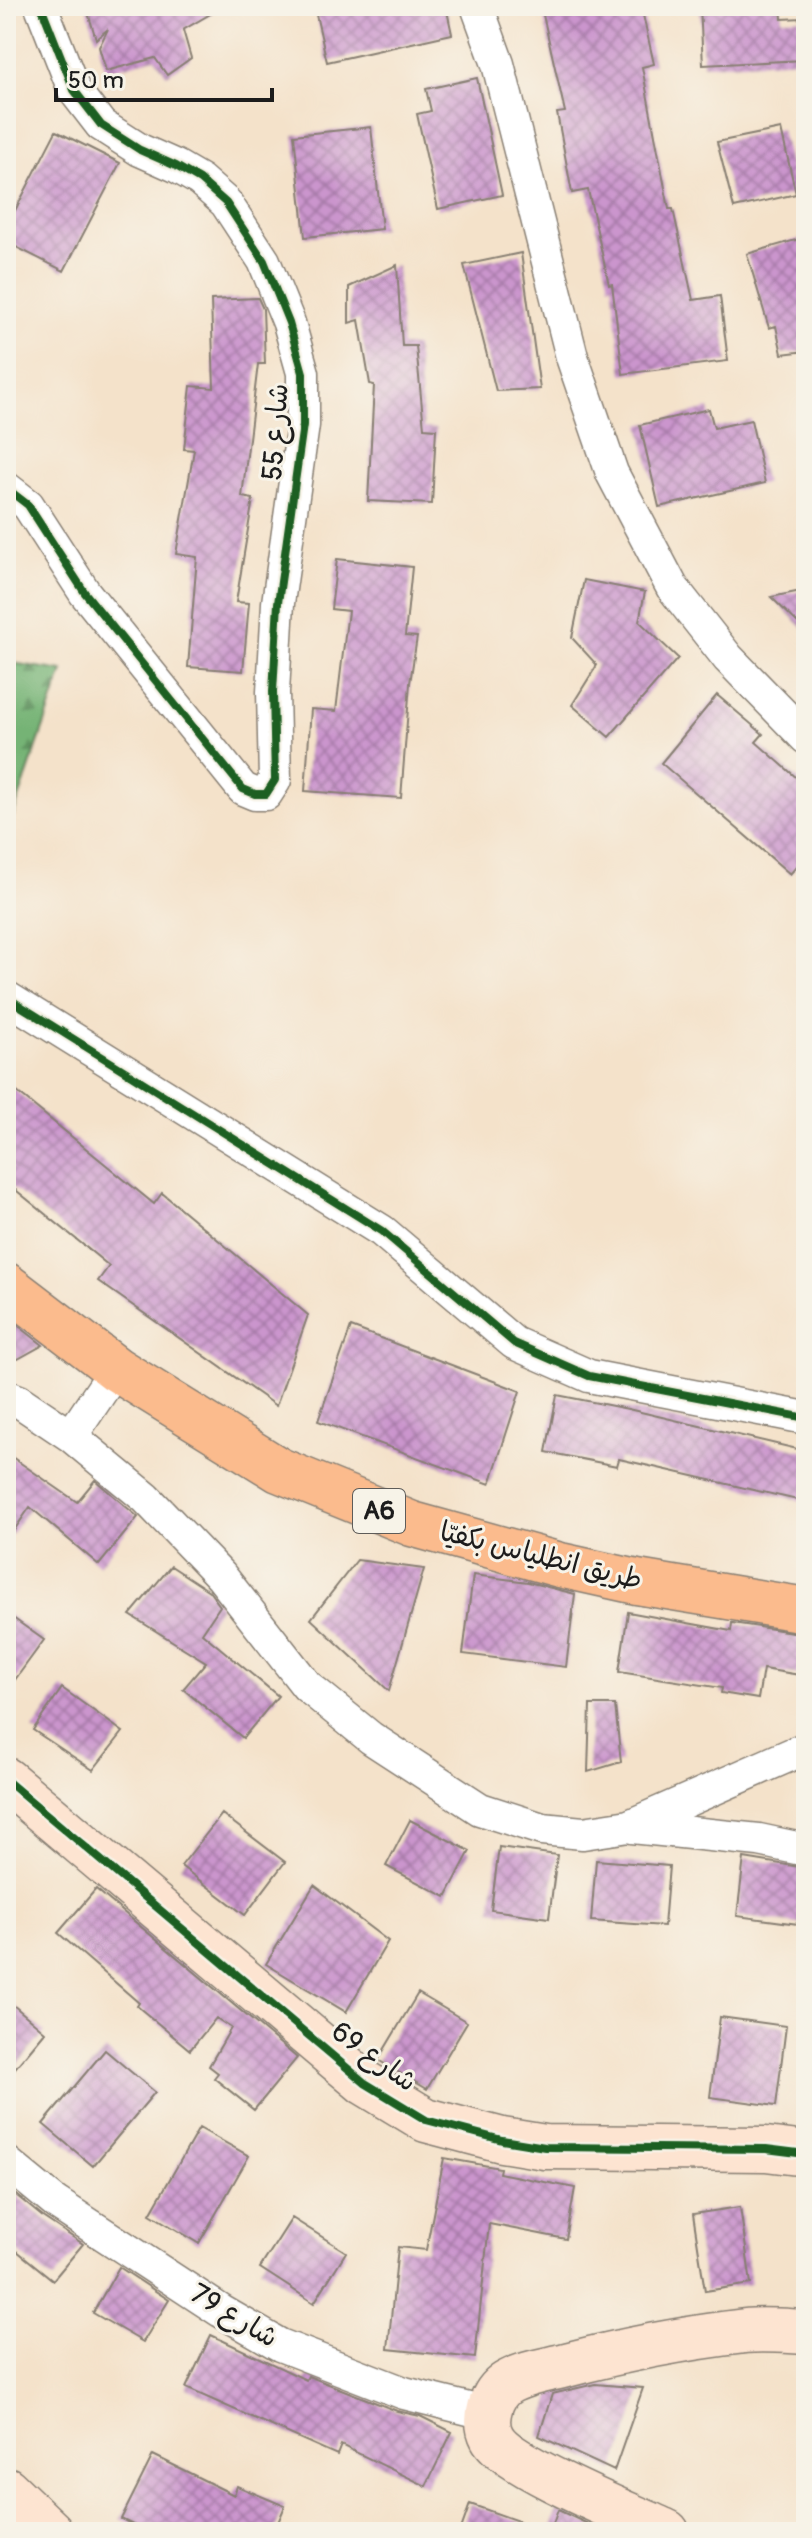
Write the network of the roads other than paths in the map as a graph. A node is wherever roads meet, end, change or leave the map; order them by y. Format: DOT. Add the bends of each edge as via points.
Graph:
graph roads {
  1 [pos="41,6"];
  2 [pos="477,6"];
  3 [pos="6,488"];
  4 [pos="806,738"];
  5 [pos="6,997"];
  6 [pos="6,1285"];
  7 [pos="116,1369"];
  8 [pos="6,1396"];
  9 [pos="806,1418"];
  10 [pos="71,1436"];
  11 [pos="806,1610"];
  12 [pos="806,1748"];
  13 [pos="6,1780"];
  14 [pos="629,1826"];
  15 [pos="806,1850"];
  16 [pos="806,2154"];
  17 [pos="6,2162"];
  18 [pos="806,2332"];
  19 [pos="489,2414"];
  20 [pos="6,2489"];
  21 [pos="51,2532"];
  22 [pos="667,2532"];
  1 -- 3 [label="street, شارع 55" via="74,90 101,125 200,180 226,203 264,261 289,323 303,373 303,425 278,603 275,780 266,794 243,789 85,593 28,505"];
  2 -- 4 [label="street" via="498,64 572,357 612,473 672,587 728,658"];
  5 -- 9 [label="street" via="382,1231 514,1343 589,1376"];
  6 -- 7 [label="highway, طريق انطلياس بكفيّا / A6"];
  7 -- 10 [label="street"];
  7 -- 11 [label="highway, طريق انطلياس بكفيّا / A6" via="279,1470 412,1524 637,1582"];
  8 -- 10 [label="street"];
  10 -- 14 [label="street" via="146,1498 221,1576 307,1686 371,1738 480,1809 542,1829 583,1833"];
  12 -- 14 [label="street"];
  13 -- 16 [label="street, شارع 69" via="353,2073 426,2120 545,2147"];
  14 -- 15 [label="street"];
  17 -- 19 [label="street, شارع 79" via="56,2203 280,2345 404,2393"];
  18 -- 19 [label="street" via="748,2330 607,2354 507,2383 494,2395"];
  19 -- 22 [label="street" via="491,2436 505,2453"];
  20 -- 21 [label="street"];
}
